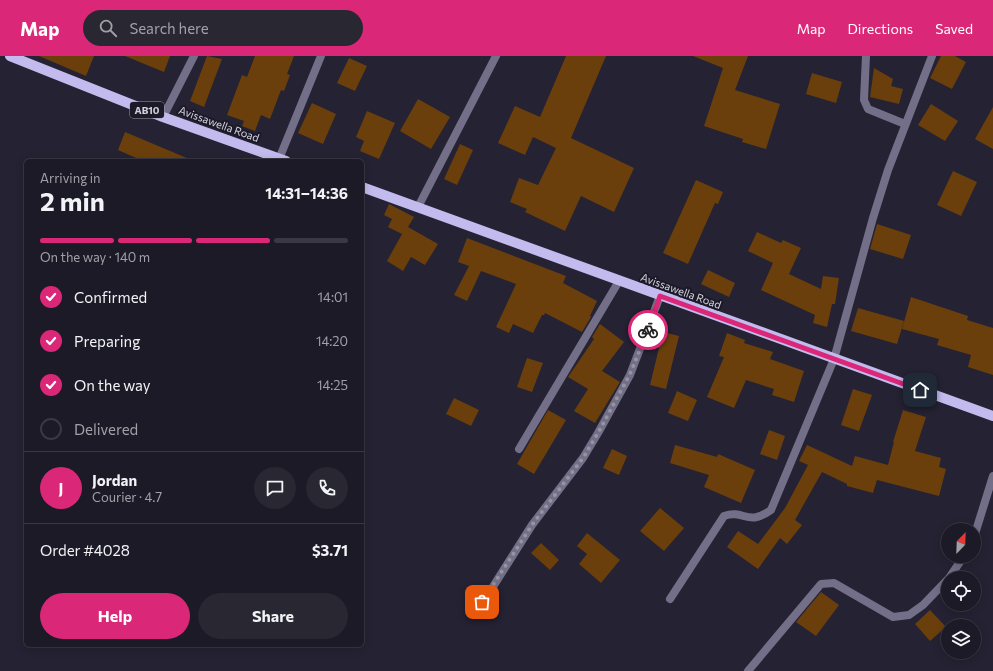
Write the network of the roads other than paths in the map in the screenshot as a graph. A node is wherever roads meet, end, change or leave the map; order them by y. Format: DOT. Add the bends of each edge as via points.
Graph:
graph roads {
  1 [pos="10,56"];
  2 [pos="194,56"];
  3 [pos="321,56"];
  4 [pos="496,56"];
  5 [pos="866,56"];
  6 [pos="932,56"];
  7 [pos="163,116"];
  8 [pos="905,124"];
  9 [pos="279,159"];
  10 [pos="282,159"];
  11 [pos="364,189"];
  12 [pos="418,207"];
  13 [pos="619,281"];
  14 [pos="660,296"];
  15 [pos="834,359"];
  16 [pos="993,416"];
  17 [pos="519,449"];
  18 [pos="993,476"];
  19 [pos="978,523"];
  20 [pos="941,587"];
  21 [pos="670,599"];
  22 [pos="477,612"];
  23 [pos="748,671"];
  1 -- 7 [label="main road, Avissawella Road / AB10"];
  2 -- 7 [label="street"];
  3 -- 10 [label="street"];
  4 -- 12 [label="street"];
  5 -- 8 [label="street" via="864,100 868,109"];
  6 -- 8 [label="street"];
  7 -- 9 [label="main road, Avissawella Road / AB10"];
  8 -- 15 [label="street" via="873,218"];
  11 -- 12 [label="main road, Avissawella Road"];
  12 -- 13 [label="main road, Avissawella Road"];
  13 -- 14 [label="main road, Avissawella Road"];
  13 -- 17 [label="street"];
  14 -- 15 [label="main road, Avissawella Road"];
  14 -- 22 [label="street" via="642,348 606,421 583,458 532,525"];
  15 -- 16 [label="main road, Avissawella Road"];
  15 -- 21 [label="street" via="771,510 761,518 751,519 733,513 724,516"];
  18 -- 19 [label="street"];
  20 -- 23 [label="street" via="909,616 893,617 834,583 821,584"];
}
